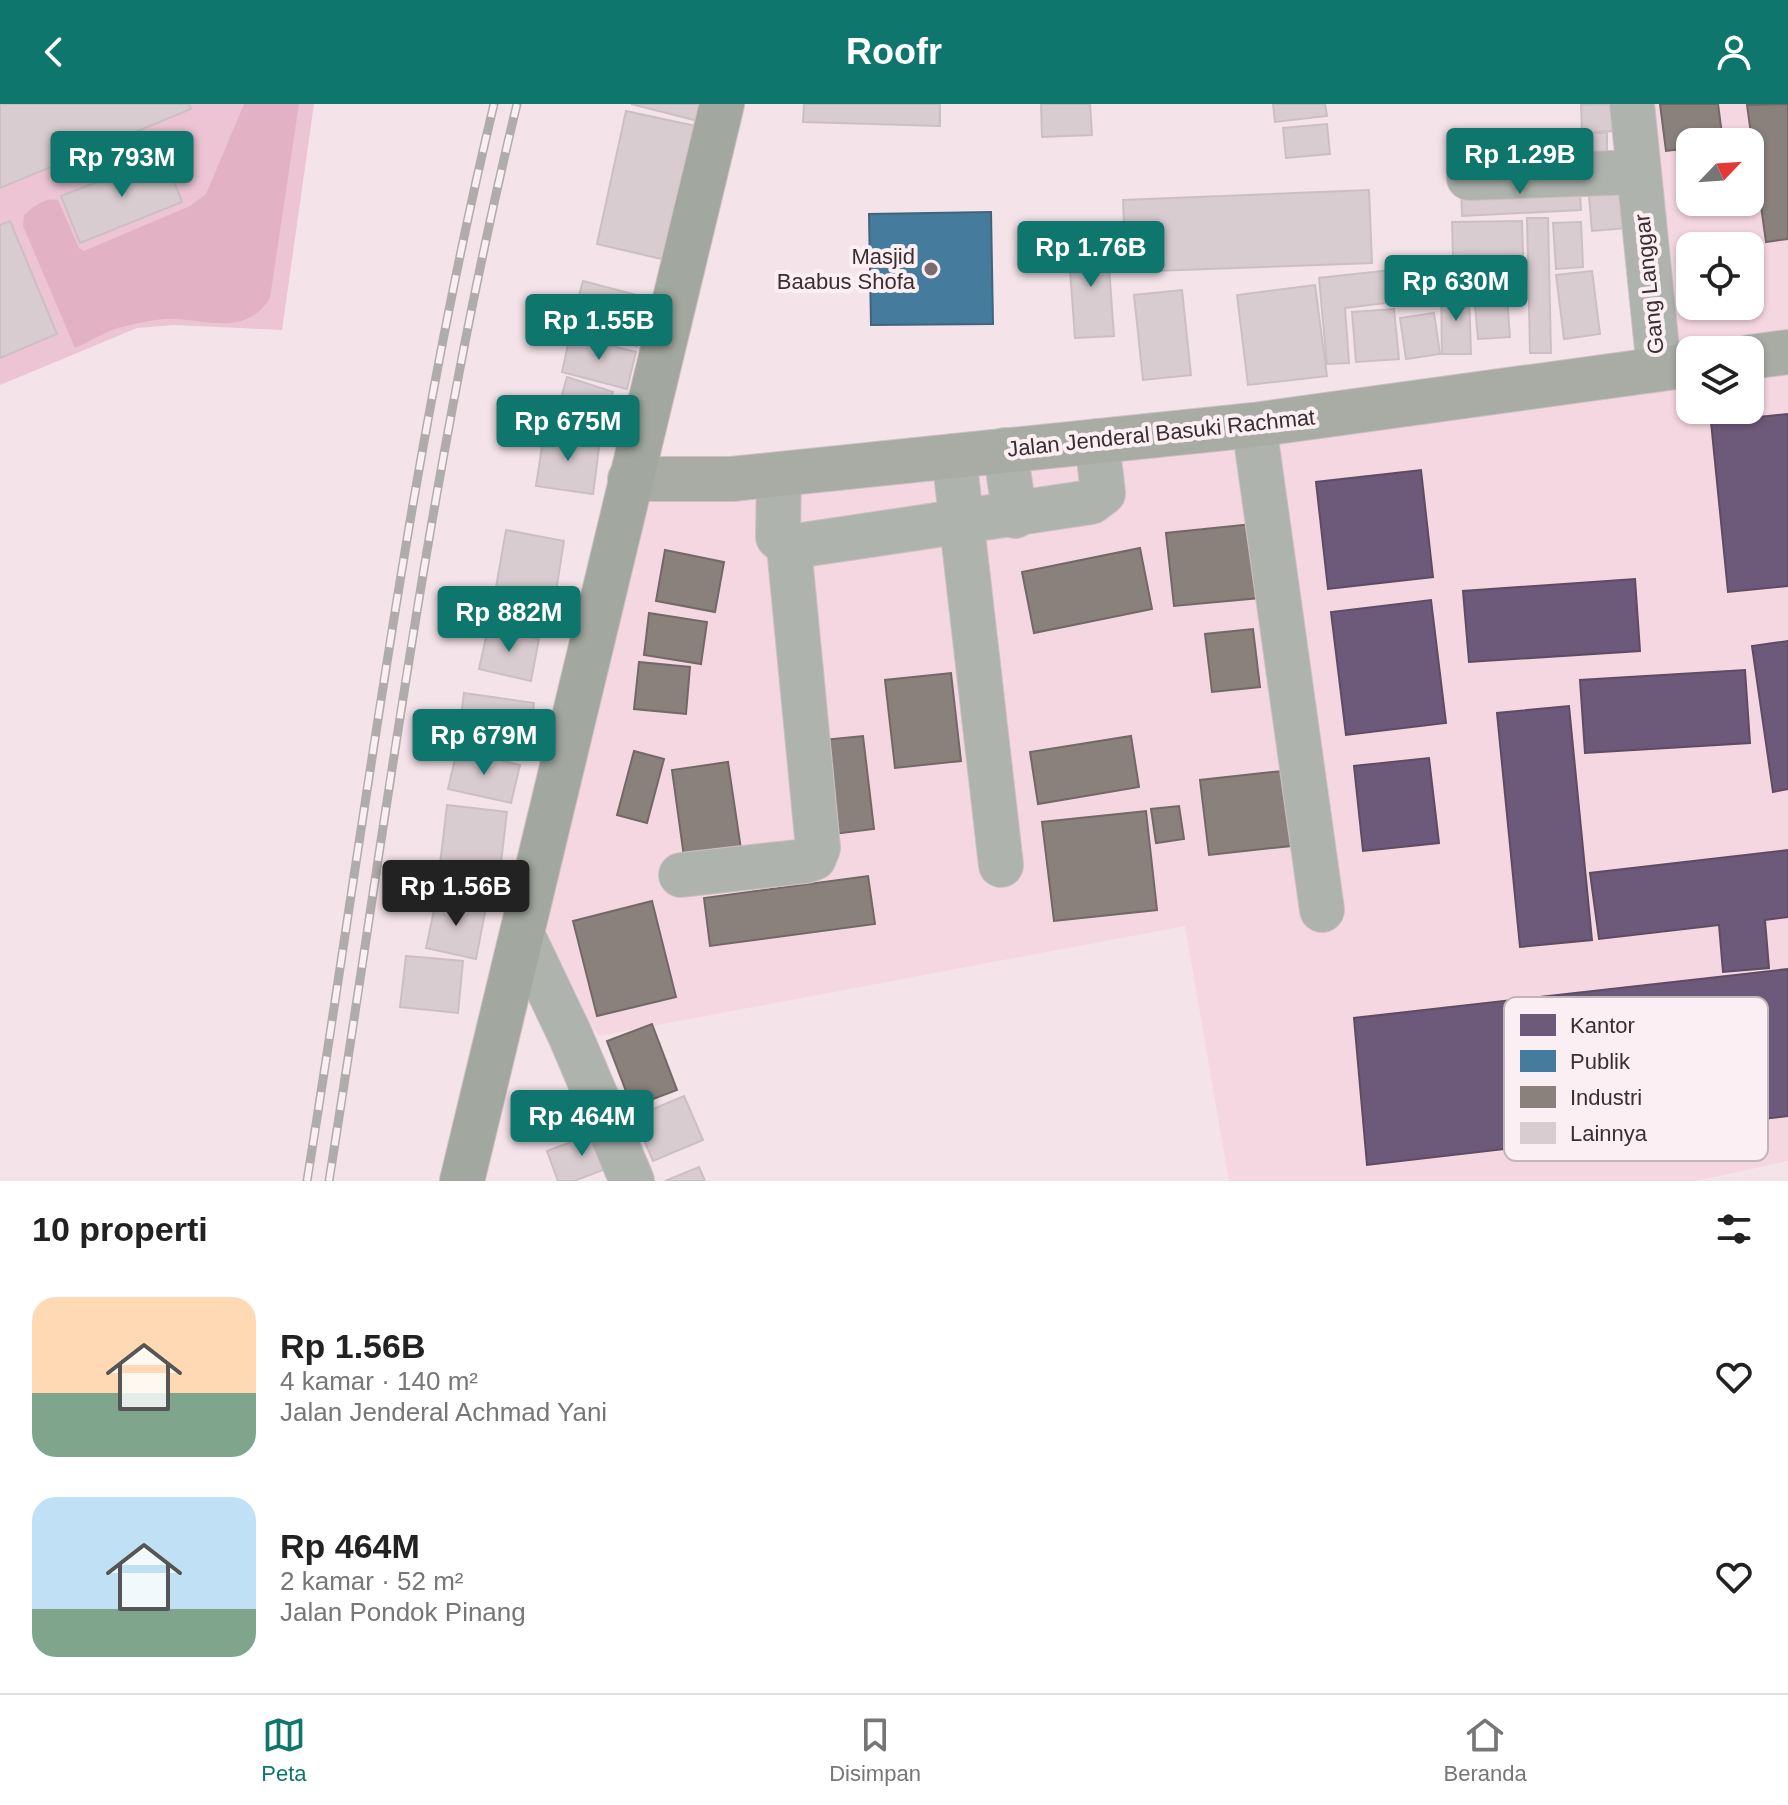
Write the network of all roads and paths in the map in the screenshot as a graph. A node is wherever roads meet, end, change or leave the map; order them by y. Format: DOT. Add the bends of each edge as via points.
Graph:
graph roads {
  1 [pos="722,104"];
  2 [pos="1632,104"];
  3 [pos="1639,172"];
  4 [pos="1469,178"];
  5 [pos="1788,352"];
  6 [pos="1764,355"];
  7 [pos="1674,366"];
  8 [pos="1254,425"];
  9 [pos="1097,441"];
  10 [pos="1005,450"];
  11 [pos="954,456"];
  12 [pos="779,475"];
  13 [pos="630,479"];
  14 [pos="1015,516"];
  15 [pos="963,523"];
  16 [pos="789,547"];
  17 [pos="1001,865"];
  18 [pos="681,875"];
  19 [pos="1322,910"];
  20 [pos="522,934"];
  21 [pos="462,1181"];
  22 [pos="632,1181"];
  1 -- 13 [label="highway"];
  2 -- 3 [label="street, Gang Langgar"];
  3 -- 4 [label="street"];
  3 -- 7 [label="street, Gang Langgar"];
  5 -- 6 [label="main road"];
  7 -- 8 [label="main road, Jalan Jenderal Basuki Rachmat"];
  8 -- 9 [label="main road, Jalan Jenderal Basuki Rachmat"];
  8 -- 19 [label="street"];
  9 -- 10 [label="main road, Jalan Jenderal Basuki Rachmat"];
  9 -- 14 [label="street" via="1103,493 1075,507"];
  10 -- 11 [label="main road, Jalan Jenderal Basuki Rachmat"];
  10 -- 14 [label="street"];
  11 -- 12 [label="main road, Jalan Jenderal Basuki Rachmat"];
  11 -- 15 [label="street"];
  12 -- 13 [label="main road, Jalan Jenderal Basuki Rachmat"];
  12 -- 16 [label="street" via="778,537"];
  13 -- 20 [label="highway"];
  14 -- 15 [label="street"];
  15 -- 16 [label="street"];
  15 -- 17 [label="street"];
  16 -- 18 [label="street" via="818,848 806,861"];
  20 -- 21 [label="highway"];
  20 -- 22 [label="street"];
}
